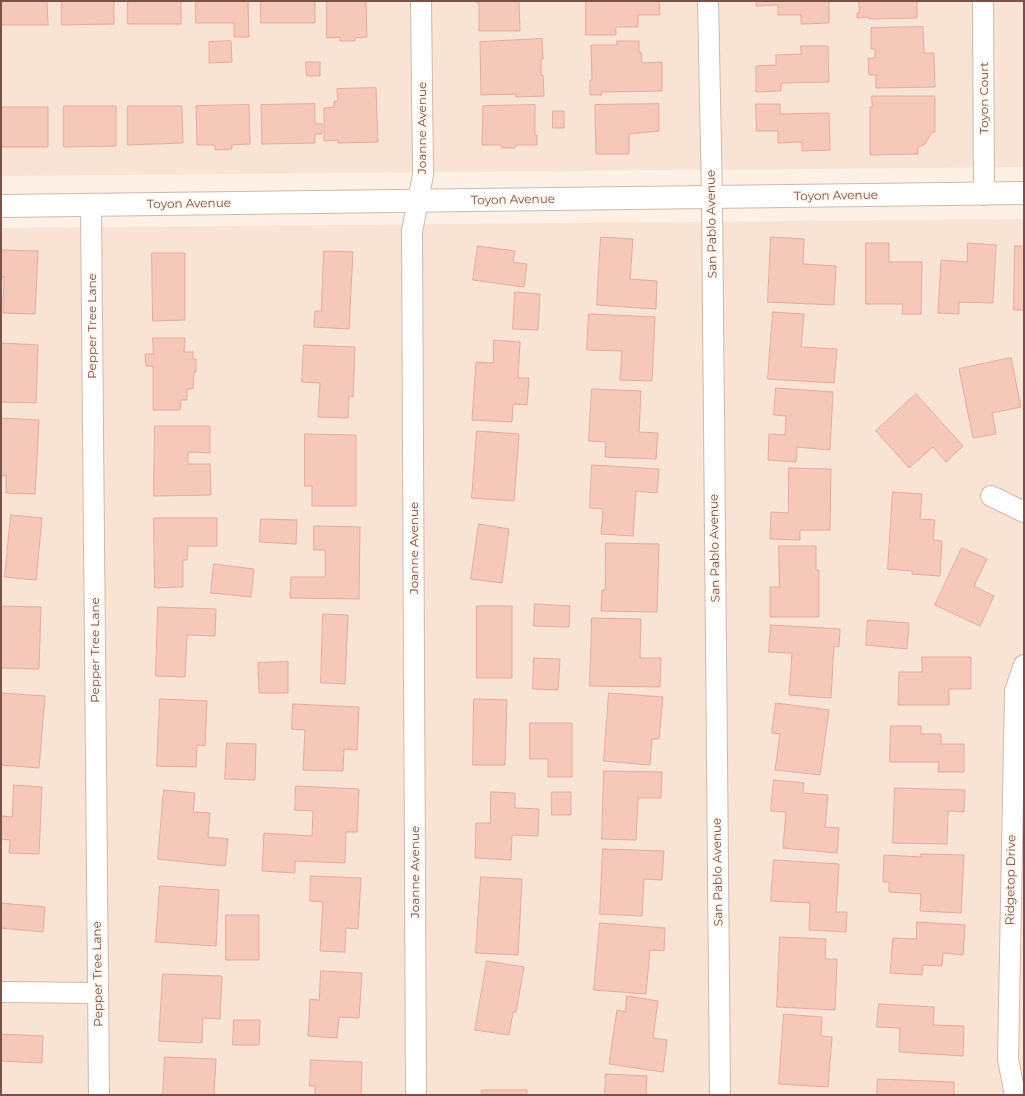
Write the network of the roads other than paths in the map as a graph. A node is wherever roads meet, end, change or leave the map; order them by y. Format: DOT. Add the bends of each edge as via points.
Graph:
graph roads {
  1 [pos="421,1"];
  2 [pos="708,1"];
  3 [pos="983,1"];
  4 [pos="1024,193"];
  5 [pos="984,195"];
  6 [pos="712,198"];
  7 [pos="418,201"];
  8 [pos="91,205"];
  9 [pos="1,206"];
  10 [pos="990,496"];
  11 [pos="1024,512"];
  12 [pos="1024,665"];
  13 [pos="1,992"];
  14 [pos="98,993"];
  15 [pos="99,1095"];
  16 [pos="416,1095"];
  17 [pos="720,1095"];
  18 [pos="1015,1095"];
  1 -- 7 [label="street, Joanne Avenue" via="423,175"];
  2 -- 6 [label="street, San Pablo Avenue"];
  3 -- 5 [label="street, Toyon Court"];
  4 -- 5 [label="street, Toyon Avenue"];
  5 -- 6 [label="street, Toyon Avenue"];
  6 -- 7 [label="street, Toyon Avenue"];
  6 -- 17 [label="street, San Pablo Avenue"];
  7 -- 8 [label="street, Toyon Avenue"];
  7 -- 16 [label="street, Joanne Avenue" via="412,231"];
  8 -- 9 [label="street, Toyon Avenue"];
  8 -- 14 [label="street, Pepper Tree Lane"];
  10 -- 11 [label="street"];
  12 -- 18 [label="street, Ridgetop Drive" via="1015,691 1008,1059"];
  13 -- 14 [label="street"];
  14 -- 15 [label="street, Pepper Tree Lane"];
}
